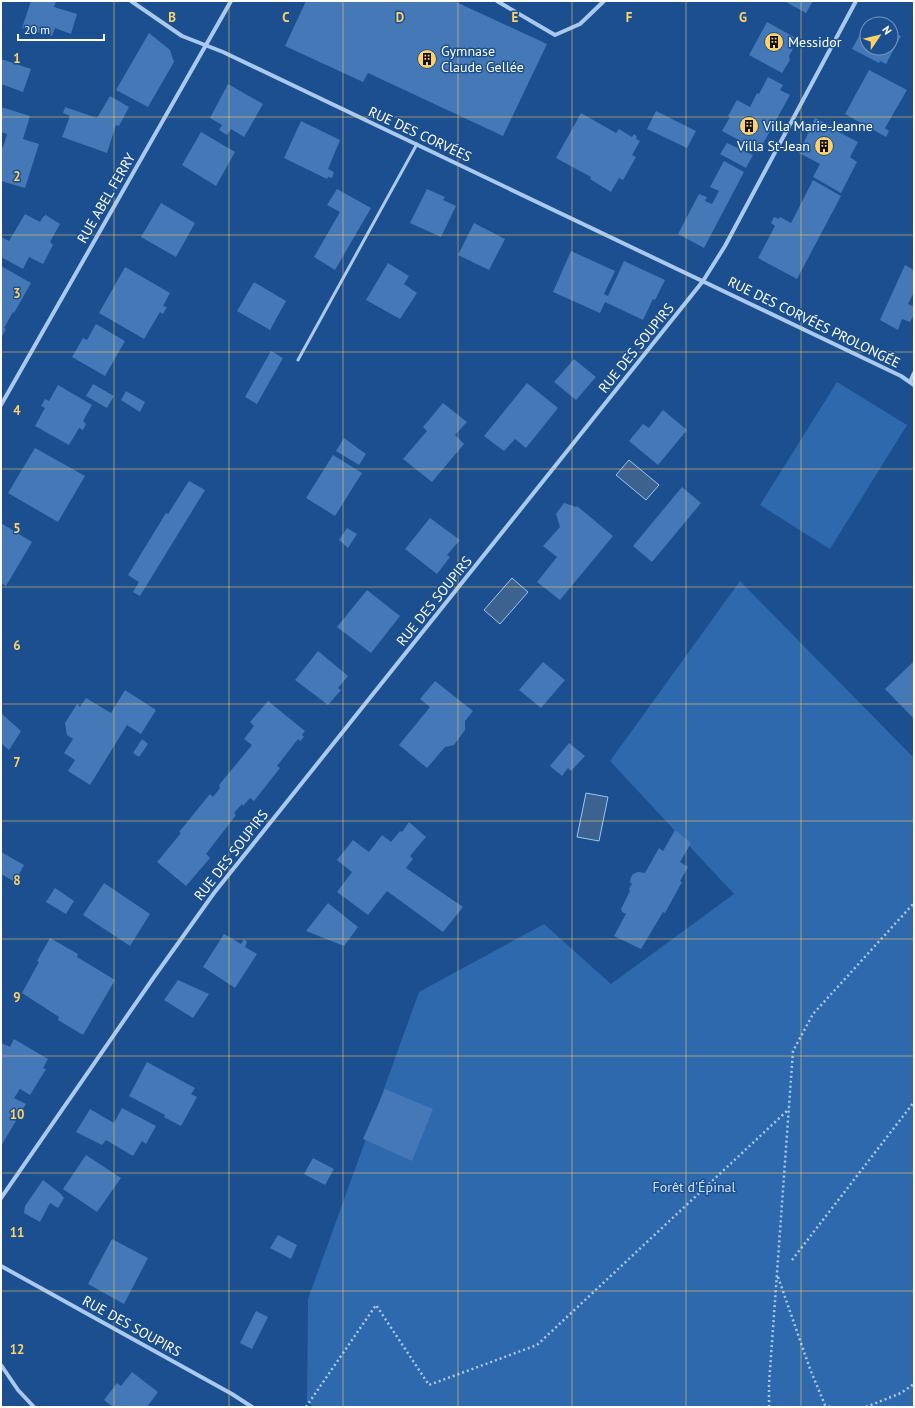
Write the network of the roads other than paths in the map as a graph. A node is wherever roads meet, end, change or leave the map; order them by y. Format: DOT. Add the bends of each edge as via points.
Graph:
graph roads {
  1 [pos="132,1"];
  2 [pos="231,1"];
  3 [pos="497,1"];
  4 [pos="604,1"];
  5 [pos="856,1"];
  6 [pos="206,45"];
  7 [pos="417,144"];
  8 [pos="704,281"];
  9 [pos="298,360"];
  10 [pos="914,373"];
  11 [pos="910,382"];
  12 [pos="914,385"];
  13 [pos="1,406"];
  14 [pos="1,1198"];
  15 [pos="1,1266"];
  16 [pos="1,1365"];
  17 [pos="34,1407"];
  18 [pos="252,1407"];
  1 -- 6 [label="street, RUE DES CORVÉES" via="182,36"];
  2 -- 6 [label="street, RUE ABEL FERRY"];
  3 -- 4 [label="street" via="556,35 580,24"];
  5 -- 8 [label="street, RUE DES SOUPIRS"];
  6 -- 7 [label="street, RUE DES CORVÉES"];
  6 -- 13 [label="street, RUE ABEL FERRY"];
  7 -- 8 [label="street, RUE DES CORVÉES"];
  7 -- 9 [label="lane"];
  8 -- 11 [label="street, RUE DES CORVÉES PROLONGÉE"];
  8 -- 14 [label="street, RUE DES SOUPIRS" via="214,893"];
  10 -- 11 [label="street"];
  11 -- 12 [label="street, RUE DES CORVÉES PROLONGÉE"];
  15 -- 18 [label="street, RUE DES SOUPIRS"];
  16 -- 17 [label="street" via="18,1390"];
}
